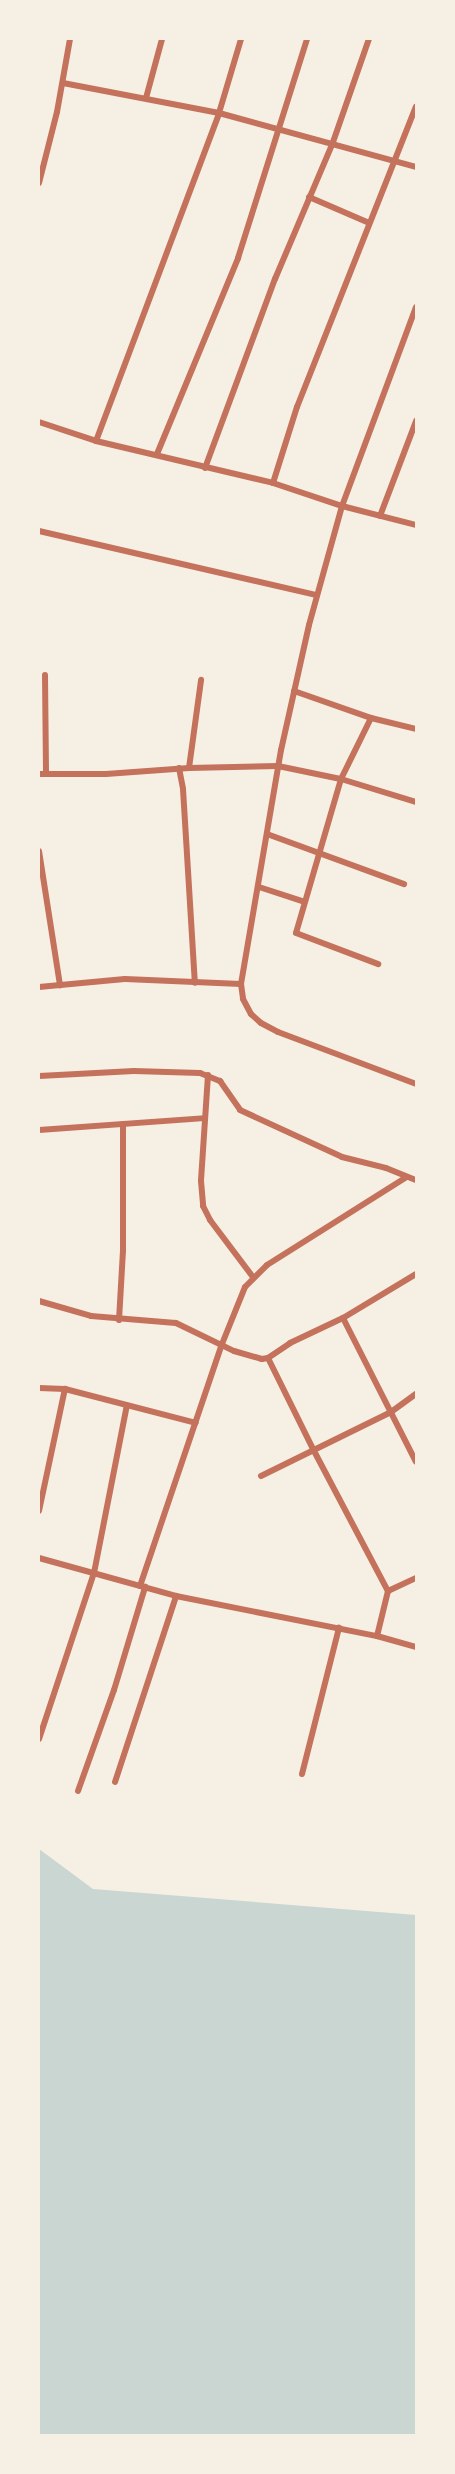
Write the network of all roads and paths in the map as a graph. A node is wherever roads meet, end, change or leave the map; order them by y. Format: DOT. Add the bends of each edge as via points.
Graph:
graph roads {
  1 [pos="70,39"];
  2 [pos="162,39"];
  3 [pos="241,39"];
  4 [pos="307,39"];
  5 [pos="369,39"];
  6 [pos="63,83"];
  7 [pos="146,98"];
  8 [pos="416,107"];
  9 [pos="219,113"];
  10 [pos="280,130"];
  11 [pos="332,145"];
  12 [pos="395,159"];
  13 [pos="416,167"];
  14 [pos="39,183"];
  15 [pos="309,197"];
  16 [pos="369,223"];
  17 [pos="416,307"];
  18 [pos="416,421"];
  19 [pos="39,422"];
  20 [pos="96,441"];
  21 [pos="158,454"];
  22 [pos="205,468"];
  23 [pos="273,483"];
  24 [pos="342,506"];
  25 [pos="380,516"];
  26 [pos="416,525"];
  27 [pos="39,531"];
  28 [pos="317,595"];
  29 [pos="45,675"];
  30 [pos="201,680"];
  31 [pos="294,691"];
  32 [pos="371,718"];
  33 [pos="416,729"];
  34 [pos="278,766"];
  35 [pos="179,768"];
  36 [pos="189,768"];
  37 [pos="43,774"];
  38 [pos="341,779"];
  39 [pos="416,802"];
  40 [pos="267,834"];
  41 [pos="39,850"];
  42 [pos="320,854"];
  43 [pos="404,884"];
  44 [pos="259,887"];
  45 [pos="47,899"];
  46 [pos="39,900"];
  47 [pos="305,902"];
  48 [pos="378,964"];
  49 [pos="195,983"];
  50 [pos="241,984"];
  51 [pos="60,985"];
  52 [pos="39,987"];
  53 [pos="208,1075"];
  54 [pos="39,1076"];
  55 [pos="416,1084"];
  56 [pos="205,1118"];
  57 [pos="123,1124"];
  58 [pos="39,1130"];
  59 [pos="407,1177"];
  60 [pos="416,1180"];
  61 [pos="416,1274"];
  62 [pos="253,1277"];
  63 [pos="39,1301"];
  64 [pos="343,1318"];
  65 [pos="119,1320"];
  66 [pos="222,1344"];
  67 [pos="268,1358"];
  68 [pos="39,1388"];
  69 [pos="65,1389"];
  70 [pos="416,1394"];
  71 [pos="127,1405"];
  72 [pos="390,1412"];
  73 [pos="196,1423"];
  74 [pos="313,1449"];
  75 [pos="416,1462"];
  76 [pos="261,1476"];
  77 [pos="39,1511"];
  78 [pos="39,1558"];
  79 [pos="94,1574"];
  80 [pos="416,1578"];
  81 [pos="143,1587"];
  82 [pos="388,1591"];
  83 [pos="176,1596"];
  84 [pos="339,1628"];
  85 [pos="377,1636"];
  86 [pos="416,1647"];
  87 [pos="39,1739"];
  88 [pos="302,1774"];
  89 [pos="115,1782"];
  90 [pos="78,1791"];
  1 -- 6 [label="street"];
  2 -- 7 [label="street"];
  3 -- 9 [label="street"];
  4 -- 10 [label="street"];
  5 -- 11 [label="street"];
  6 -- 7 [label="street"];
  6 -- 14 [label="street"];
  7 -- 9 [label="street"];
  8 -- 12 [label="street"];
  9 -- 10 [label="street"];
  9 -- 20 [label="street"];
  10 -- 11 [label="street"];
  10 -- 21 [label="street" via="238,258"];
  11 -- 12 [label="street"];
  11 -- 15 [label="street"];
  12 -- 13 [label="street"];
  12 -- 16 [label="street"];
  15 -- 16 [label="street"];
  15 -- 22 [label="street"];
  16 -- 23 [label="street" via="297,407"];
  17 -- 24 [label="street"];
  18 -- 25 [label="street"];
  19 -- 20 [label="street"];
  20 -- 21 [label="street"];
  21 -- 22 [label="street"];
  22 -- 23 [label="street"];
  23 -- 24 [label="street"];
  24 -- 25 [label="street"];
  24 -- 28 [label="street"];
  25 -- 26 [label="street"];
  27 -- 28 [label="street"];
  28 -- 31 [label="street"];
  29 -- 37 [label="street"];
  30 -- 36 [label="street"];
  31 -- 32 [label="street"];
  31 -- 34 [label="street"];
  32 -- 33 [label="street"];
  32 -- 38 [label="street"];
  34 -- 36 [label="street"];
  34 -- 38 [label="street"];
  34 -- 40 [label="street"];
  35 -- 36 [label="street"];
  35 -- 37 [label="street"];
  35 -- 49 [label="street"];
  38 -- 39 [label="street"];
  38 -- 42 [label="street"];
  40 -- 42 [label="street"];
  40 -- 44 [label="street"];
  41 -- 45 [label="street"];
  42 -- 43 [label="street"];
  42 -- 47 [label="street"];
  44 -- 47 [label="street"];
  44 -- 50 [label="street"];
  45 -- 46 [label="street"];
  45 -- 51 [label="street"];
  47 -- 48 [label="street" via="296,933"];
  49 -- 50 [label="street"];
  49 -- 51 [label="street" via="125,979"];
  50 -- 55 [label="street" via="243,999 261,1023"];
  51 -- 52 [label="street"];
  53 -- 54 [label="street" via="184,1070"];
  53 -- 56 [label="street"];
  53 -- 59 [label="street" via="220,1081 240,1110 342,1157"];
  56 -- 57 [label="street"];
  56 -- 62 [label="street" via="201,1194 204,1206 210,1220"];
  57 -- 58 [label="street"];
  57 -- 65 [label="street"];
  59 -- 60 [label="street"];
  59 -- 62 [label="street"];
  61 -- 64 [label="street"];
  62 -- 66 [label="street" via="237,1302"];
  63 -- 65 [label="street"];
  64 -- 67 [label="street"];
  64 -- 72 [label="street"];
  65 -- 66 [label="street" via="176,1323"];
  66 -- 67 [label="street" via="253,1359"];
  66 -- 73 [label="street"];
  67 -- 74 [label="street"];
  68 -- 69 [label="street"];
  69 -- 71 [label="street"];
  69 -- 77 [label="street"];
  70 -- 72 [label="street"];
  71 -- 73 [label="street"];
  71 -- 79 [label="street"];
  72 -- 74 [label="street"];
  72 -- 75 [label="street"];
  73 -- 81 [label="street"];
  74 -- 76 [label="street"];
  74 -- 82 [label="street"];
  78 -- 79 [label="street"];
  79 -- 81 [label="street"];
  79 -- 87 [label="street"];
  80 -- 82 [label="street"];
  81 -- 83 [label="street"];
  81 -- 90 [label="street" via="114,1690"];
  82 -- 85 [label="street"];
  83 -- 84 [label="street"];
  83 -- 89 [label="street"];
  84 -- 85 [label="street"];
  84 -- 88 [label="street"];
  85 -- 86 [label="street"];
}
